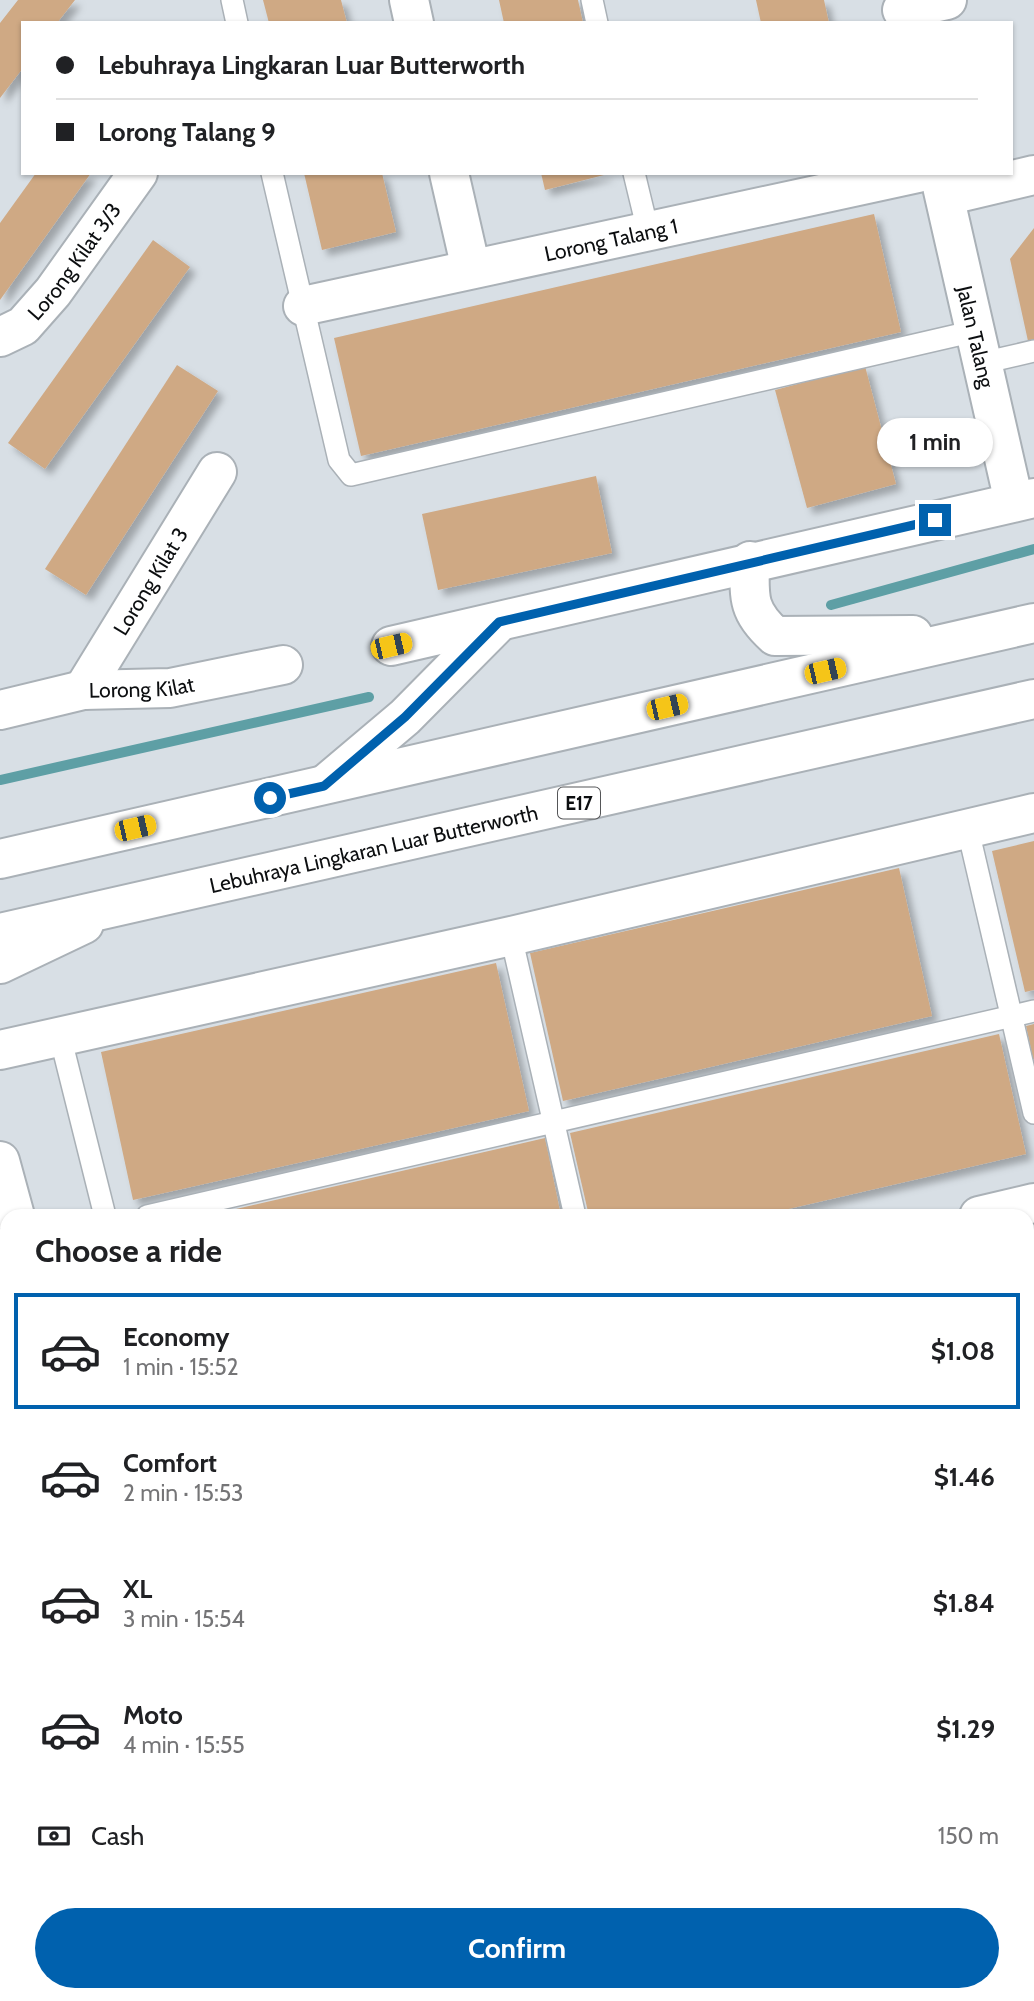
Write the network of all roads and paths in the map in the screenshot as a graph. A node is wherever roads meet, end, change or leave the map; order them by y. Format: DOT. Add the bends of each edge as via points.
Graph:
graph roads {
  1 [pos="232,0"];
  2 [pos="409,0"];
  3 [pos="592,0"];
  4 [pos="947,0"];
  5 [pos="902,11"];
  6 [pos="237,21"];
  7 [pos="414,21"];
  8 [pos="597,21"];
  9 [pos="137,175"];
  10 [pos="272,175"];
  11 [pos="449,175"];
  12 [pos="634,175"];
  13 [pos="1034,176"];
  14 [pos="934,181"];
  15 [pos="648,231"];
  16 [pos="471,269"];
  17 [pos="303,306"];
  18 [pos="0,337"];
  19 [pos="978,347"];
  20 [pos="1034,351"];
  21 [pos="217,472"];
  22 [pos="1024,500"];
  23 [pos="750,561"];
  24 [pos="499,622"];
  25 [pos="1034,623"];
  26 [pos="983,634"];
  27 [pos="391,646"];
  28 [pos="282,665"];
  29 [pos="83,690"];
  30 [pos="1034,699"];
  31 [pos="0,710"];
  32 [pos="324,786"];
  33 [pos="1034,813"];
  34 [pos="968,830"];
  35 [pos="0,859"];
  36 [pos="124,906"];
  37 [pos="0,933"];
  38 [pos="511,936"];
  39 [pos="0,964"];
  40 [pos="1034,1011"];
  41 [pos="1011,1016"];
  42 [pos="60,1037"];
  43 [pos="0,1050"];
  44 [pos="1034,1113"];
  45 [pos="554,1124"];
  46 [pos="0,1161"];
  47 [pos="1034,1203"];
  48 [pos="13,1209"];
  49 [pos="103,1209"];
  50 [pos="178,1209"];
  51 [pos="573,1209"];
  52 [pos="1010,1209"];
  1 -- 6 [label="lane"];
  2 -- 7 [label="main road"];
  3 -- 8 [label="lane"];
  4 -- 5 [label="main road"];
  9 -- 18 [label="main road, Lorong Kilat 3/3" via="53,292 23,326"];
  10 -- 17 [label="lane"];
  11 -- 16 [label="main road"];
  12 -- 15 [label="lane"];
  13 -- 14 [label="main road, Lorong Talang 1"];
  14 -- 15 [label="main road, Lorong Talang 1"];
  14 -- 19 [label="main road, Jalan Talang"];
  15 -- 16 [label="main road, Lorong Talang 1"];
  16 -- 17 [label="main road, Lorong Talang 1"];
  17 -- 19 [label="lane" via="339,460 351,474"];
  19 -- 20 [label="lane"];
  19 -- 22 [label="main road, Jalan Talang"];
  21 -- 29 [label="main road, Lorong Kilat 3"];
  22 -- 23 [label="main road"];
  23 -- 24 [label="main road"];
  23 -- 26 [label="main road" via="749,601 759,622 775,636"];
  24 -- 27 [label="main road"];
  24 -- 32 [label="main road" via="405,717"];
  25 -- 26 [label="main road"];
  26 -- 32 [label="main road"];
  28 -- 29 [label="main road, Lorong Kilat" via="170,688"];
  29 -- 31 [label="main road, Lorong Kilat"];
  30 -- 36 [label="main road, Lebuhraya Lingkaran Luar Butterworth / E17"];
  32 -- 35 [label="main road"];
  33 -- 34 [label="main road"];
  34 -- 38 [label="main road"];
  34 -- 41 [label="lane"];
  36 -- 37 [label="main road, Lebuhraya Lingkaran Luar Butterworth / E17"];
  36 -- 39 [label="main road"];
  38 -- 42 [label="main road"];
  38 -- 45 [label="lane"];
  40 -- 41 [label="lane"];
  41 -- 44 [label="lane"];
  41 -- 45 [label="lane"];
  42 -- 43 [label="main road"];
  42 -- 49 [label="lane"];
  45 -- 50 [label="lane"];
  45 -- 51 [label="lane"];
  46 -- 48 [label="main road"];
  47 -- 52 [label="main road"];
}
